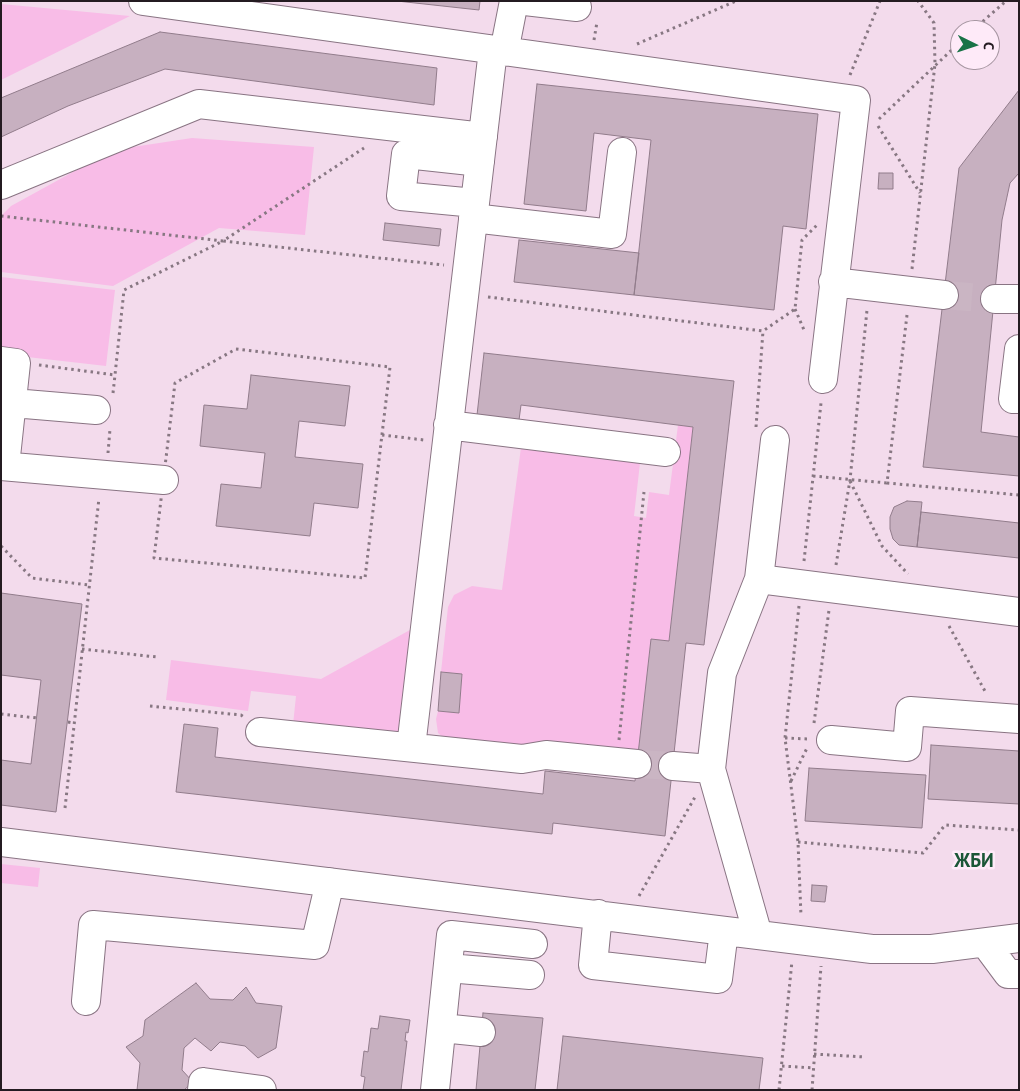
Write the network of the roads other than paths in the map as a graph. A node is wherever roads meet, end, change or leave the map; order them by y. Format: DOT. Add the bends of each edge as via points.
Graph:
graph roads {
  1 [pos="144,1"];
  2 [pos="514,1"];
  3 [pos="525,1"];
  4 [pos="193,5"];
  5 [pos="587,13"];
  6 [pos="499,51"];
  7 [pos="481,150"];
  8 [pos="622,152"];
  9 [pos="1,184"];
  10 [pos="474,211"];
  11 [pos="833,282"];
  12 [pos="944,295"];
  13 [pos="1019,349"];
  14 [pos="8,362"];
  15 [pos="824,379"];
  16 [pos="1019,399"];
  17 [pos="13,403"];
  18 [pos="107,410"];
  19 [pos="447,434"];
  20 [pos="775,440"];
  21 [pos="666,452"];
  22 [pos="3,466"];
  23 [pos="164,480"];
  24 [pos="759,580"];
  25 [pos="1019,612"];
  26 [pos="1019,719"];
  27 [pos="260,732"];
  28 [pos="818,736"];
  29 [pos="410,747"];
  30 [pos="627,763"];
  31 [pos="673,766"];
  32 [pos="711,769"];
  33 [pos="1,842"];
  34 [pos="330,882"];
  35 [pos="598,914"];
  36 [pos="724,931"];
  37 [pos="758,936"];
  38 [pos="1019,938"];
  39 [pos="985,942"];
  40 [pos="534,944"];
  41 [pos="448,968"];
  42 [pos="1019,974"];
  43 [pos="530,975"];
  44 [pos="86,1001"];
  45 [pos="442,1028"];
  46 [pos="481,1032"];
  47 [pos="202,1090"];
  48 [pos="262,1090"];
  49 [pos="435,1090"];
  1 -- 4 [label="lane"];
  2 -- 6 [label="lane"];
  3 -- 5 [label="lane"];
  4 -- 6 [label="lane"];
  6 -- 7 [label="lane"];
  6 -- 11 [label="lane" via="856,100"];
  7 -- 9 [label="lane" via="396,127 199,104"];
  7 -- 10 [label="lane"];
  7 -- 10 [label="lane" via="406,154 401,196"];
  8 -- 10 [label="lane" via="612,234"];
  10 -- 19 [label="lane"];
  11 -- 12 [label="lane"];
  11 -- 15 [label="lane"];
  13 -- 16 [label="lane" via="1013,399"];
  14 -- 17 [label="lane"];
  17 -- 18 [label="lane"];
  17 -- 22 [label="lane"];
  19 -- 21 [label="lane"];
  19 -- 29 [label="lane"];
  20 -- 24 [label="lane"];
  22 -- 23 [label="lane"];
  24 -- 25 [label="lane"];
  24 -- 32 [label="lane" via="722,673"];
  26 -- 28 [label="lane" via="910,711 907,747"];
  27 -- 29 [label="lane"];
  29 -- 30 [label="lane" via="522,759 546,755"];
  31 -- 32 [label="lane"];
  32 -- 37 [label="lane"];
  33 -- 34 [label="lane"];
  34 -- 35 [label="lane"];
  34 -- 44 [label="lane" via="315,946 93,925"];
  35 -- 36 [label="lane"];
  35 -- 36 [label="lane" via="592,965 718,979"];
  36 -- 37 [label="lane"];
  37 -- 39 [label="lane" via="896,950"];
  38 -- 39 [label="lane"];
  39 -- 42 [label="lane" via="1008,974"];
  40 -- 41 [label="lane" via="451,936"];
  41 -- 43 [label="lane"];
  41 -- 45 [label="lane"];
  45 -- 46 [label="lane"];
  45 -- 49 [label="lane"];
  47 -- 48 [label="lane" via="203,1082"];
}
